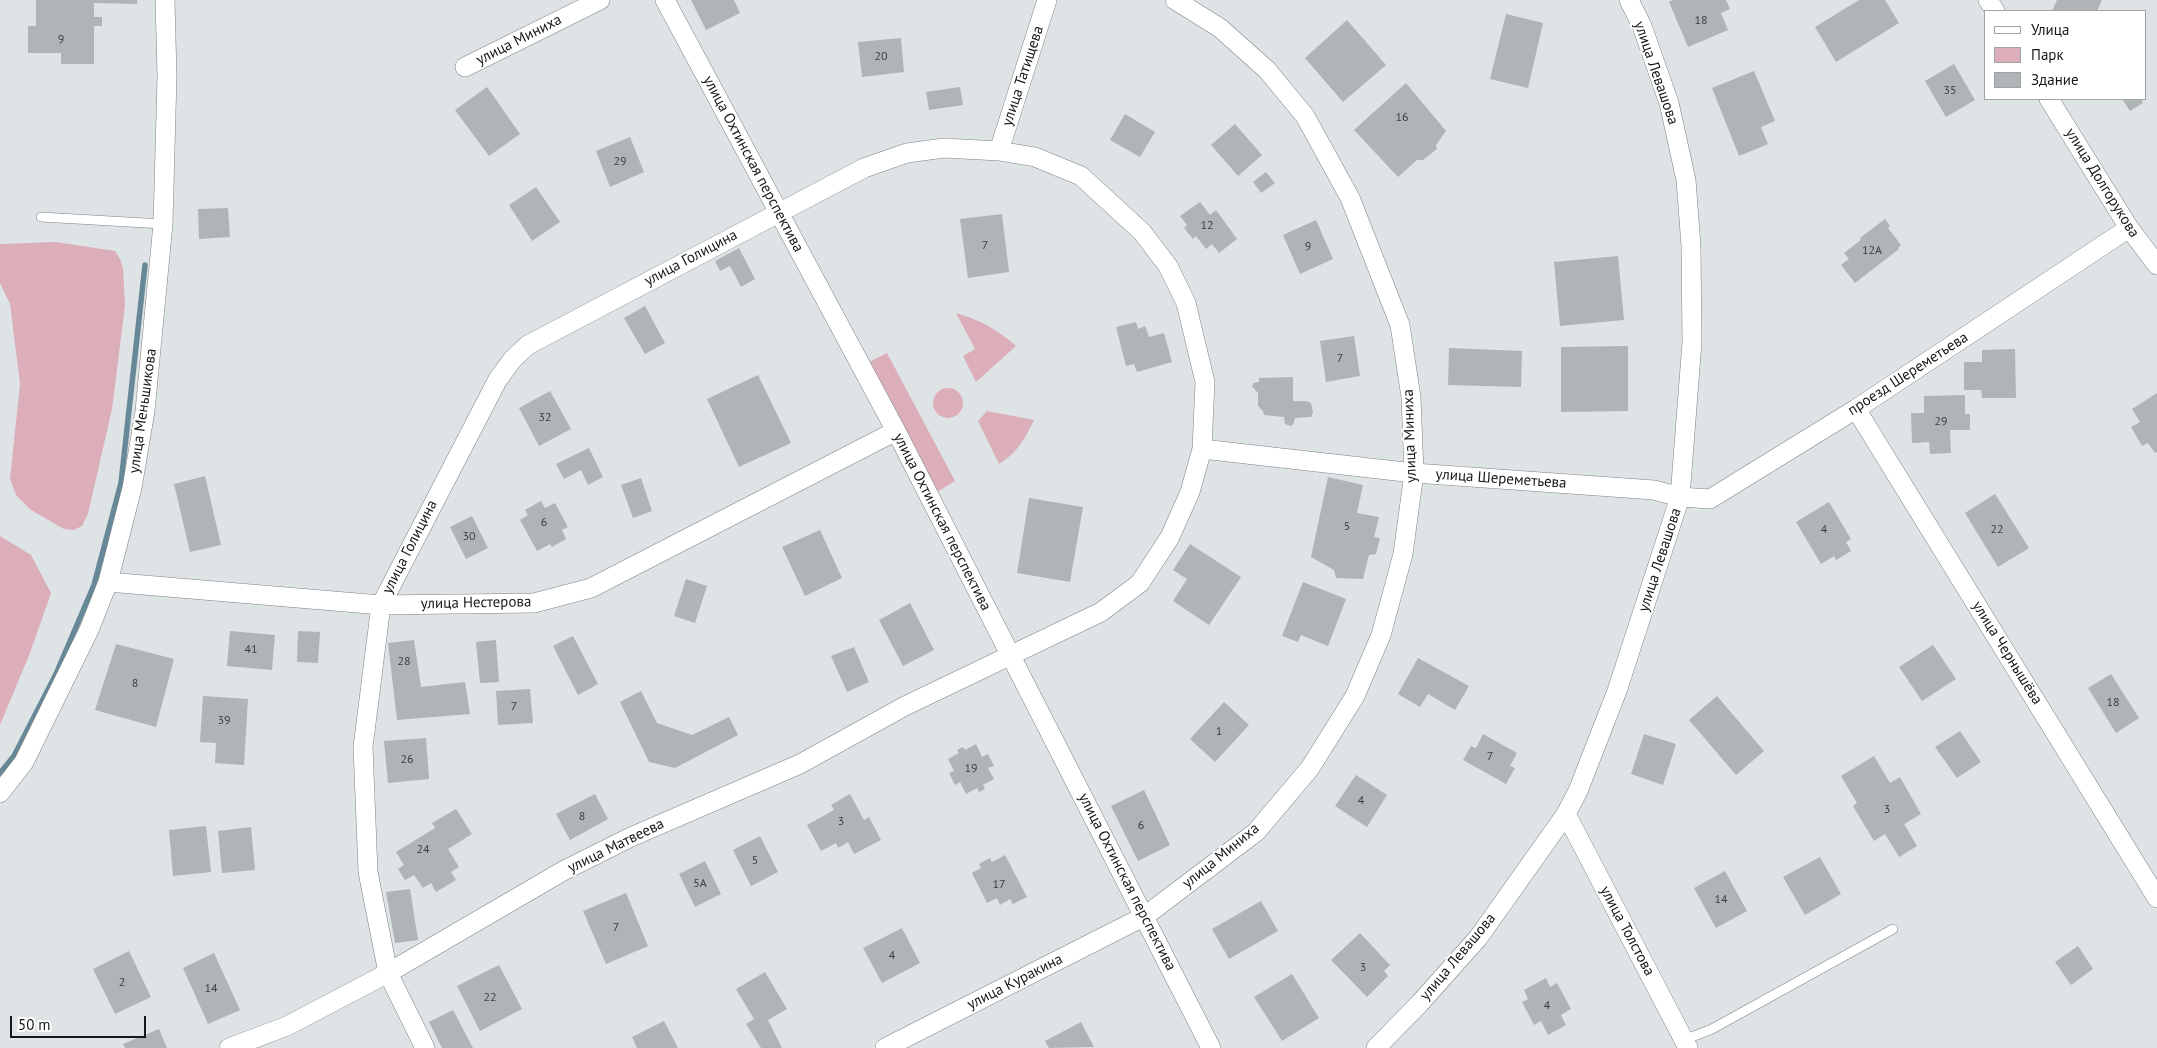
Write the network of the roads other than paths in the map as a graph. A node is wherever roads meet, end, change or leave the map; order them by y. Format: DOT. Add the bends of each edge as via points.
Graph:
graph roads {
  1 [pos="165,0"];
  2 [pos="600,0"];
  3 [pos="665,0"];
  4 [pos="1047,0"];
  5 [pos="1175,0"];
  6 [pos="1629,0"];
  7 [pos="465,68"];
  8 [pos="2050,100"];
  9 [pos="999,151"];
  10 [pos="779,212"];
  11 [pos="42,218"];
  12 [pos="163,224"];
  13 [pos="2129,228"];
  14 [pos="2157,265"];
  15 [pos="1856,409"];
  16 [pos="896,431"];
  17 [pos="1202,449"];
  18 [pos="1414,473"];
  19 [pos="1680,497"];
  20 [pos="108,582"];
  21 [pos="381,604"];
  22 [pos="1009,655"];
  23 [pos="0,793"];
  24 [pos="1566,814"];
  25 [pos="2157,898"];
  26 [pos="1144,916"];
  27 [pos="1893,929"];
  28 [pos="388,973"];
  29 [pos="1686,1044"];
  30 [pos="229,1048"];
  31 [pos="425,1048"];
  32 [pos="885,1048"];
  33 [pos="1211,1048"];
  34 [pos="1376,1048"];
  1 -- 12 [label="street, улица Меньшикова" via="167,76"];
  2 -- 7 [label="street, улица Миниха"];
  3 -- 10 [label="street, улица Охтинская перспектива"];
  4 -- 9 [label="street, улица Татищева"];
  5 -- 18 [label="street, улица Миниха" via="1220,28 1267,70 1305,116 1350,198 1400,325 1411,398"];
  6 -- 19 [label="street, улица Левашова" via="1642,26 1669,103 1686,180 1691,246 1692,342"];
  8 -- 13 [label="street, улица Долгорукова"];
  9 -- 10 [label="street, улица Голицина" via="944,148 907,153 864,168"];
  9 -- 17 [label="street, улица Голицина" via="1035,157 1080,176 1142,232 1168,266 1186,303 1205,382"];
  10 -- 16 [label="street, улица Охтинская перспектива"];
  10 -- 21 [label="street, улица Голицина" via="528,345 513,358 498,379"];
  11 -- 12 [label="lane"];
  12 -- 20 [label="street, улица Меньшикова" via="145,411 132,488"];
  13 -- 14 [label="street, улица Долгорукова"];
  13 -- 15 [label="street, проезд Шереметьева"];
  15 -- 19 [label="street, проезд Шереметьева" via="1710,499"];
  15 -- 25 [label="street, улица Чернышёва"];
  16 -- 21 [label="street, улица Нестерова" via="591,588 534,603"];
  16 -- 22 [label="street, улица Охтинская перспектива"];
  17 -- 18 [label="street, улица Шереметьева"];
  17 -- 22 [label="street, улица Матвеева" via="1190,492 1170,538 1140,583 1101,612"];
  18 -- 19 [label="street, улица Шереметьева" via="1654,490"];
  18 -- 26 [label="street, улица Миниха" via="1400,563 1380,636 1355,696 1310,768 1256,832"];
  19 -- 24 [label="street, улица Левашова" via="1616,691"];
  20 -- 21 [label="street, улица Нестерова"];
  20 -- 23 [label="street, улица Меньшикова" via="89,630 24,762"];
  21 -- 28 [label="street, улица Голицина" via="362,747 368,872"];
  22 -- 26 [label="street, улица Охтинская перспектива"];
  22 -- 28 [label="street, улица Матвеева" via="905,706 800,764 630,837 563,871"];
  24 -- 29 [label="street, улица Толстова"];
  24 -- 34 [label="street, улица Левашова" via="1478,938"];
  26 -- 32 [label="street, улица Куракина"];
  26 -- 33 [label="street, улица Охтинская перспектива"];
  27 -- 29 [label="lane"];
  28 -- 30 [label="street, улица Матвеева" via="287,1026"];
  28 -- 31 [label="street, улица Голицина"];
}
